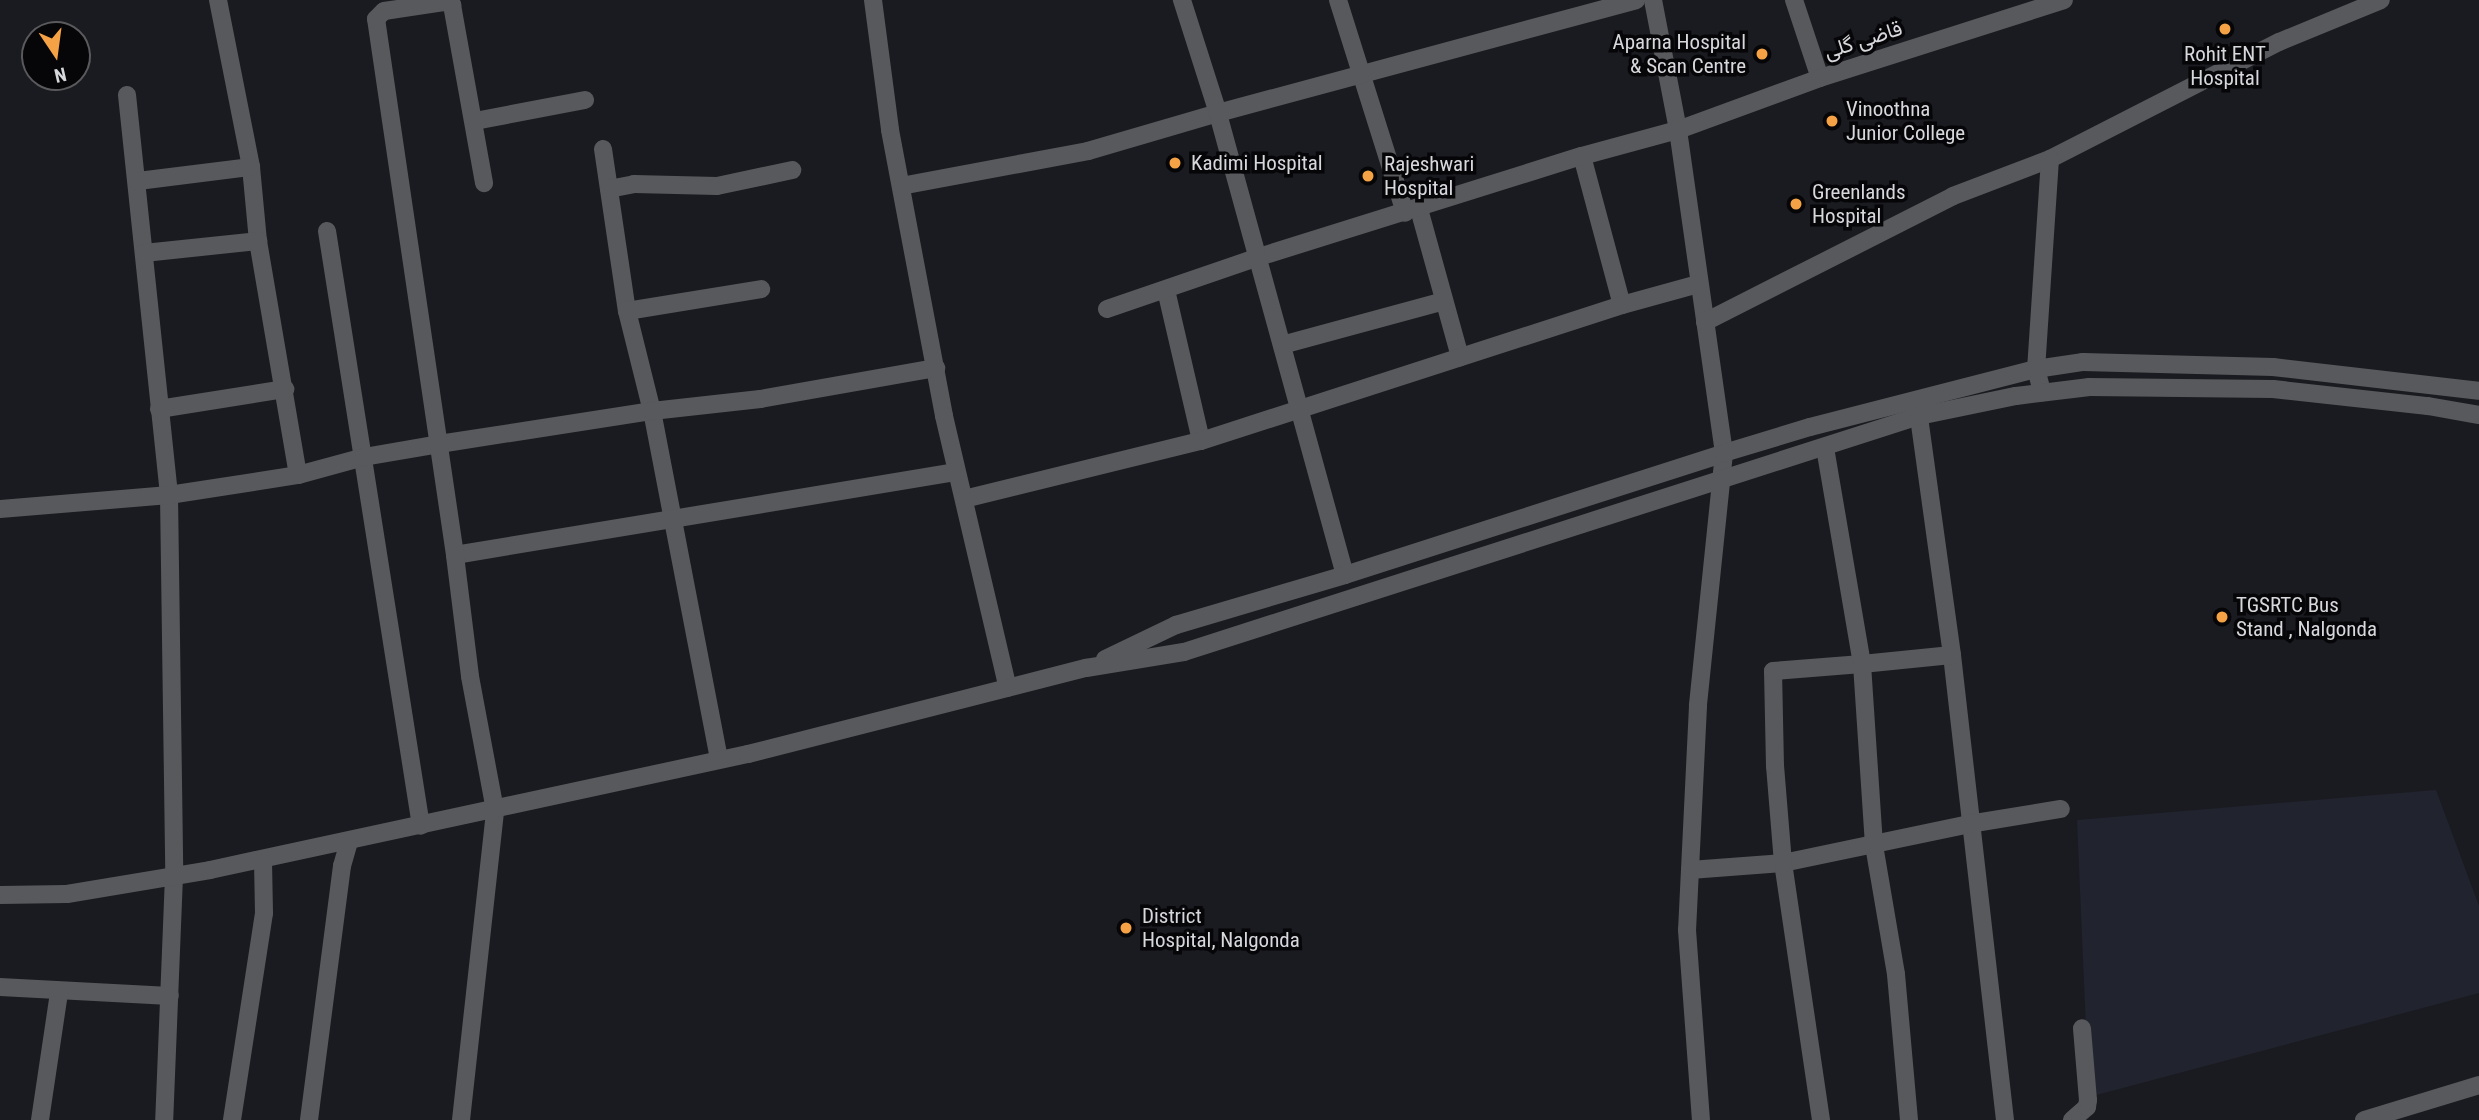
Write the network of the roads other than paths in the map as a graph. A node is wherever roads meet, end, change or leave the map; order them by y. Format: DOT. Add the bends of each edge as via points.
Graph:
graph roads {
  1 [pos="218,0"];
  2 [pos="873,0"];
  3 [pos="1182,0"];
  4 [pos="1338,0"];
  5 [pos="1636,0"];
  6 [pos="1653,0"];
  7 [pos="1794,0"];
  8 [pos="2064,0"];
  9 [pos="2381,0"];
  10 [pos="1363,74"];
  11 [pos="1820,78"];
  12 [pos="127,95"];
  13 [pos="585,100"];
  14 [pos="1218,113"];
  15 [pos="475,121"];
  16 [pos="1678,130"];
  17 [pos="603,149"];
  18 [pos="1583,156"];
  19 [pos="2050,159"];
  20 [pos="251,167"];
  21 [pos="792,170"];
  22 [pos="138,181"];
  23 [pos="484,183"];
  24 [pos="901,186"];
  25 [pos="609,189"];
  26 [pos="1412,211"];
  27 [pos="327,231"];
  28 [pos="258,241"];
  29 [pos="144,253"];
  30 [pos="1259,257"];
  31 [pos="1698,284"];
  32 [pos="761,289"];
  33 [pos="1166,290"];
  34 [pos="1444,301"];
  35 [pos="1622,305"];
  36 [pos="1107,309"];
  37 [pos="626,310"];
  38 [pos="1705,322"];
  39 [pos="1282,345"];
  40 [pos="1460,357"];
  41 [pos="936,368"];
  42 [pos="2036,369"];
  43 [pos="285,389"];
  44 [pos="2479,391"];
  45 [pos="2042,392"];
  46 [pos="1300,408"];
  47 [pos="159,409"];
  48 [pos="652,411"];
  49 [pos="2479,415"];
  50 [pos="1919,416"];
  51 [pos="1201,441"];
  52 [pos="439,444"];
  53 [pos="1825,447"];
  54 [pos="1724,453"];
  55 [pos="365,457"];
  56 [pos="956,472"];
  57 [pos="298,475"];
  58 [pos="1720,480"];
  59 [pos="169,495"];
  60 [pos="964,499"];
  61 [pos="0,509"];
  62 [pos="670,517"];
  63 [pos="455,555"];
  64 [pos="1345,575"];
  65 [pos="1952,655"];
  66 [pos="1862,664"];
  67 [pos="1086,668"];
  68 [pos="1007,688"];
  69 [pos="719,759"];
  70 [pos="2061,809"];
  71 [pos="495,810"];
  72 [pos="1969,824"];
  73 [pos="421,826"];
  74 [pos="349,841"];
  75 [pos="1874,845"];
  76 [pos="263,859"];
  77 [pos="1783,863"];
  78 [pos="1690,870"];
  79 [pos="174,876"];
  80 [pos="0,895"];
  81 [pos="0,987"];
  82 [pos="59,993"];
  83 [pos="170,996"];
  84 [pos="2082,1028"];
  85 [pos="2479,1084"];
  86 [pos="2388,1117"];
  87 [pos="40,1120"];
  88 [pos="164,1120"];
  89 [pos="232,1120"];
  90 [pos="309,1120"];
  91 [pos="461,1120"];
  92 [pos="1701,1120"];
  93 [pos="1821,1120"];
  94 [pos="1909,1120"];
  95 [pos="2005,1120"];
  96 [pos="2072,1120"];
  97 [pos="2364,1120"];
  1 -- 20 [label="street"];
  2 -- 24 [label="street" via="883,91"];
  3 -- 14 [label="street"];
  4 -- 10 [label="street"];
  5 -- 10 [label="street"];
  6 -- 16 [label="street"];
  7 -- 11 [label="street"];
  8 -- 11 [label="street, قاضی گلی"];
  9 -- 19 [label="street" via="2279,42"];
  10 -- 14 [label="street"];
  10 -- 26 [label="street"];
  11 -- 16 [label="street, قاضی گلی"];
  12 -- 22 [label="street"];
  13 -- 15 [label="street"];
  14 -- 24 [label="street" via="1088,151"];
  14 -- 30 [label="street"];
  15 -- 23 [label="street"];
  15 -- 52 [label="street" via="452,5 435,3 379,14 376,19"];
  16 -- 18 [label="street, قاضی گلی"];
  16 -- 31 [label="street"];
  17 -- 25 [label="street"];
  18 -- 26 [label="street, قاضی گلی"];
  18 -- 35 [label="street"];
  19 -- 38 [label="street" via="1953,196"];
  19 -- 42 [label="street"];
  20 -- 22 [label="street"];
  20 -- 28 [label="street"];
  21 -- 25 [label="street" via="717,186 634,184"];
  22 -- 29 [label="street"];
  24 -- 41 [label="street"];
  25 -- 37 [label="street"];
  26 -- 30 [label="street, قاضی گلی"];
  26 -- 34 [label="street"];
  27 -- 55 [label="street"];
  28 -- 29 [label="street"];
  28 -- 43 [label="street"];
  29 -- 47 [label="street"];
  30 -- 33 [label="street, قاضی گلی"];
  30 -- 39 [label="street"];
  31 -- 35 [label="street"];
  31 -- 38 [label="street"];
  32 -- 37 [label="street"];
  33 -- 36 [label="street, قاضی گلی"];
  33 -- 51 [label="street"];
  34 -- 39 [label="street"];
  34 -- 40 [label="street"];
  35 -- 40 [label="street"];
  37 -- 48 [label="street"];
  38 -- 54 [label="street"];
  39 -- 46 [label="street"];
  40 -- 46 [label="street"];
  41 -- 48 [label="street"];
  41 -- 56 [label="street"];
  42 -- 44 [label="street" via="2083,362 2273,367"];
  42 -- 45 [label="street"];
  42 -- 54 [label="street"];
  43 -- 47 [label="street"];
  43 -- 57 [label="street"];
  45 -- 49 [label="street" via="2089,387 2273,389"];
  45 -- 50 [label="street"];
  46 -- 51 [label="street"];
  46 -- 64 [label="street"];
  47 -- 59 [label="street"];
  48 -- 52 [label="street"];
  48 -- 62 [label="street"];
  50 -- 53 [label="street"];
  50 -- 65 [label="street"];
  51 -- 60 [label="street"];
  52 -- 55 [label="street"];
  52 -- 63 [label="street"];
  53 -- 58 [label="street"];
  53 -- 66 [label="street"];
  54 -- 58 [label="street"];
  54 -- 64 [label="street"];
  55 -- 57 [label="street"];
  55 -- 73 [label="street"];
  56 -- 60 [label="street"];
  56 -- 62 [label="street"];
  57 -- 59 [label="street"];
  58 -- 67 [label="street" via="1184,652"];
  58 -- 78 [label="street" via="1698,706"];
  59 -- 61 [label="street"];
  59 -- 79 [label="street"];
  60 -- 68 [label="street"];
  62 -- 63 [label="street"];
  62 -- 69 [label="street"];
  63 -- 71 [label="street" via="470,676"];
  64 -- 67 [label="street" via="1176,625"];
  65 -- 66 [label="street"];
  65 -- 72 [label="street"];
  66 -- 75 [label="street"];
  66 -- 77 [label="street" via="1773,671"];
  67 -- 68 [label="street"];
  68 -- 69 [label="street"];
  69 -- 71 [label="street"];
  70 -- 72 [label="street"];
  71 -- 73 [label="street"];
  71 -- 91 [label="street"];
  72 -- 75 [label="street"];
  72 -- 95 [label="street"];
  73 -- 74 [label="street"];
  74 -- 76 [label="street"];
  74 -- 90 [label="street"];
  75 -- 77 [label="street"];
  75 -- 94 [label="street" via="1896,974"];
  76 -- 79 [label="street"];
  76 -- 89 [label="street" via="264,913"];
  77 -- 78 [label="street"];
  77 -- 93 [label="street"];
  78 -- 92 [label="street" via="1687,930"];
  79 -- 80 [label="street" via="67,894"];
  79 -- 83 [label="street"];
  81 -- 82 [label="street"];
  82 -- 83 [label="street"];
  82 -- 87 [label="street"];
  83 -- 88 [label="street"];
  84 -- 96 [label="street" via="2088,1100 2087,1107"];
  85 -- 86 [label="street"];
  86 -- 97 [label="street"];
}
